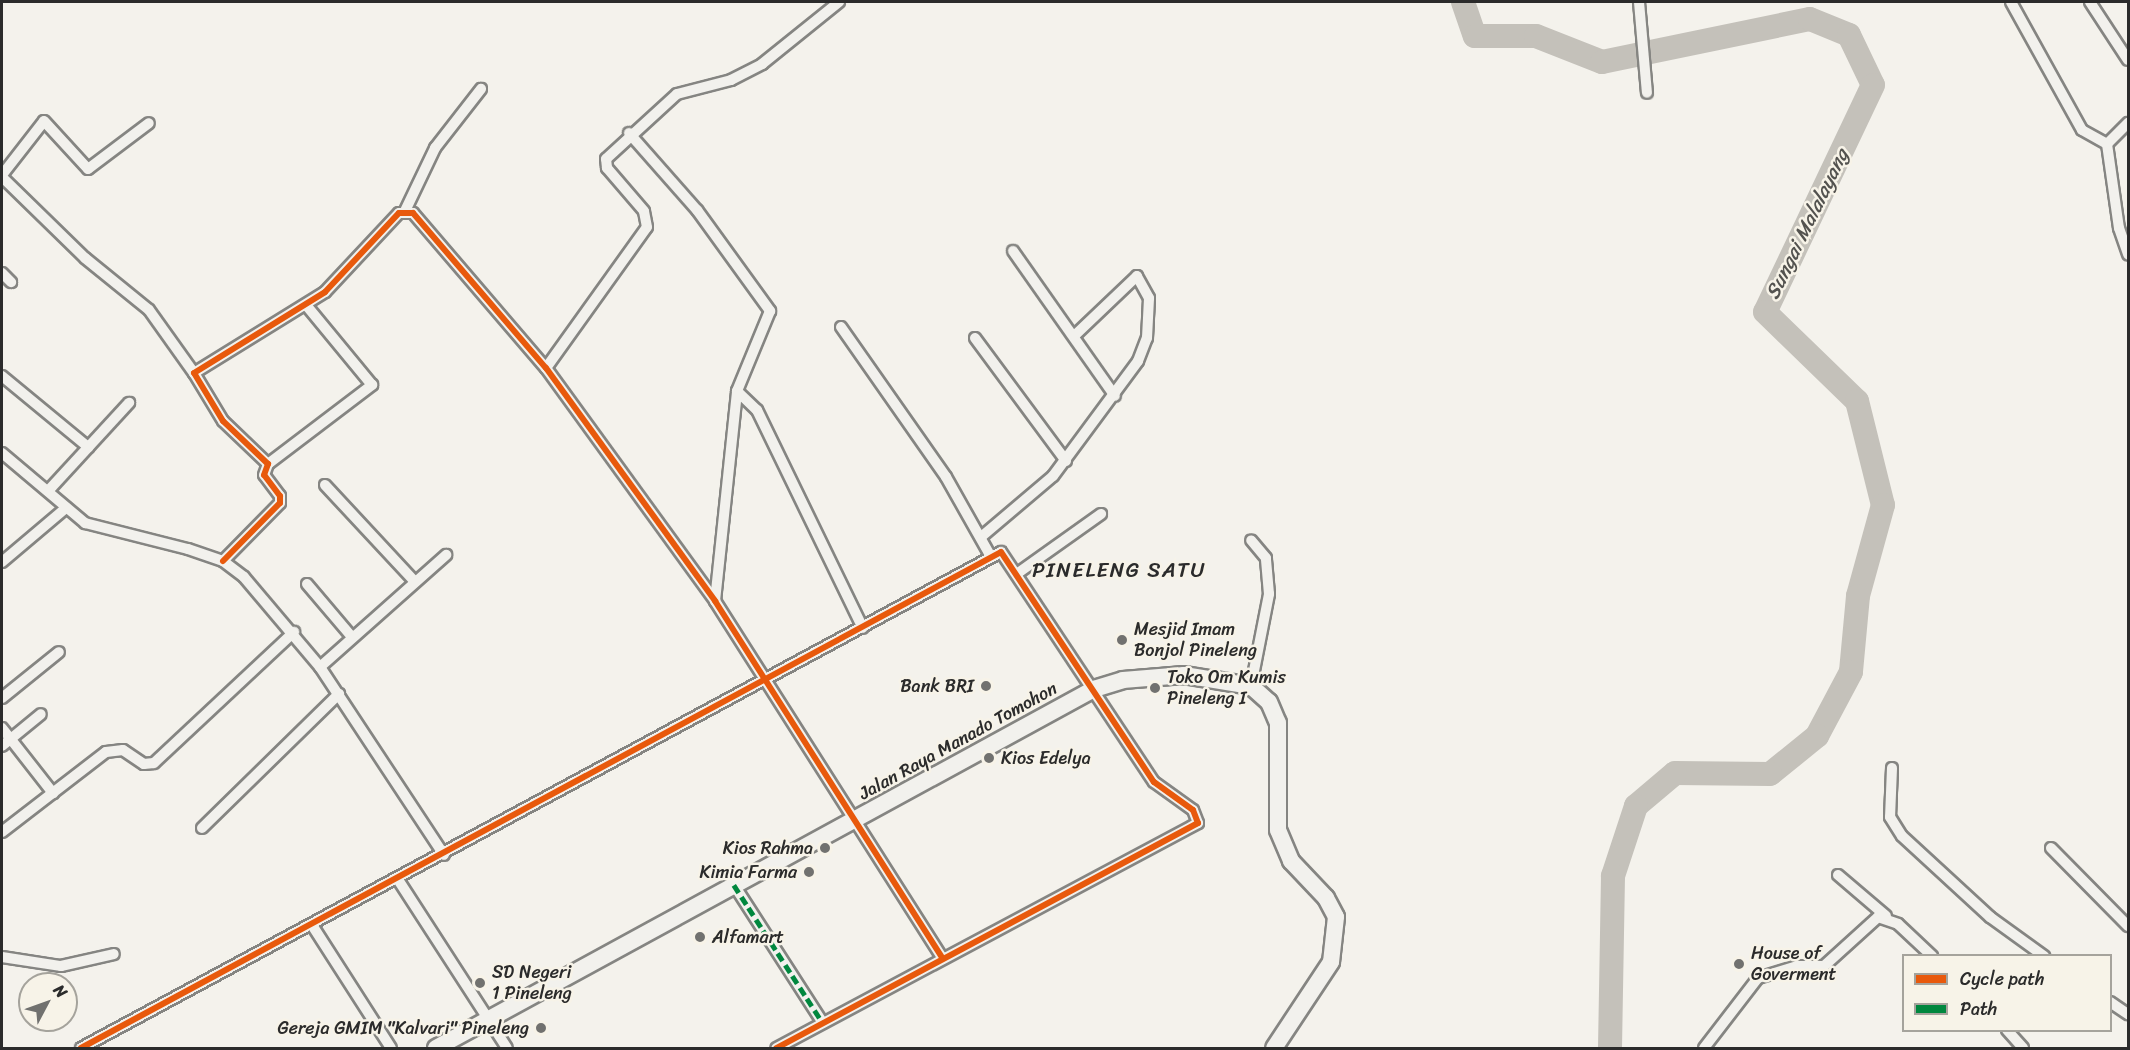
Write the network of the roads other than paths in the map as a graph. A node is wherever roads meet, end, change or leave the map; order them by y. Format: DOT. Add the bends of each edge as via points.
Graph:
graph roads {
  1 [pos="838,2"];
  2 [pos="1639,2"];
  3 [pos="2011,2"];
  4 [pos="2090,2"];
  5 [pos="2128,60"];
  6 [pos="481,89"];
  7 [pos="1647,93"];
  8 [pos="149,123"];
  9 [pos="2128,123"];
  10 [pos="629,134"];
  11 [pos="2107,144"];
  12 [pos="2,176"];
  13 [pos="405,211"];
  14 [pos="1013,251"];
  15 [pos="2128,254"];
  16 [pos="2,273"];
  17 [pos="11,282"];
  18 [pos="306,305"];
  19 [pos="841,327"];
  20 [pos="1075,335"];
  21 [pos="975,338"];
  22 [pos="546,368"];
  23 [pos="194,373"];
  24 [pos="2,376"];
  25 [pos="737,391"];
  26 [pos="1114,396"];
  27 [pos="129,403"];
  28 [pos="88,447"];
  29 [pos="2,453"];
  30 [pos="1066,461"];
  31 [pos="268,464"];
  32 [pos="325,486"];
  33 [pos="48,491"];
  34 [pos="66,508"];
  35 [pos="1101,514"];
  36 [pos="981,537"];
  37 [pos="1251,540"];
  38 [pos="446,555"];
  39 [pos="990,555"];
  40 [pos="223,561"];
  41 [pos="2,562"];
  42 [pos="1018,573"];
  43 [pos="415,582"];
  44 [pos="306,584"];
  45 [pos="715,601"];
  46 [pos="863,628"];
  47 [pos="294,632"];
  48 [pos="352,637"];
  49 [pos="59,652"];
  50 [pos="320,667"];
  51 [pos="762,681"];
  52 [pos="1251,686"];
  53 [pos="1094,689"];
  54 [pos="339,694"];
  55 [pos="2,698"];
  56 [pos="41,714"];
  57 [pos="2,728"];
  58 [pos="6,742"];
  59 [pos="1892,768"];
  60 [pos="53,793"];
  61 [pos="851,821"];
  62 [pos="202,828"];
  63 [pos="2,832"];
  64 [pos="2051,848"];
  65 [pos="444,855"];
  66 [pos="1838,875"];
  67 [pos="398,878"];
  68 [pos="734,885"];
  69 [pos="1886,916"];
  70 [pos="312,925"];
  71 [pos="2128,926"];
  72 [pos="114,954"];
  73 [pos="1930,954"];
  74 [pos="2041,954"];
  75 [pos="941,956"];
  76 [pos="2,957"];
  77 [pos="2112,1003"];
  78 [pos="2128,1014"];
  79 [pos="488,1019"];
  80 [pos="823,1023"];
  81 [pos="2009,1032"];
  82 [pos="81,1048"];
  83 [pos="391,1048"];
  84 [pos="436,1048"];
  85 [pos="507,1048"];
  86 [pos="776,1048"];
  87 [pos="1274,1048"];
  88 [pos="1704,1048"];
  89 [pos="2023,1048"];
  1 -- 10 [label="street" via="762,63 731,80 683,90"];
  2 -- 7 [label="street"];
  3 -- 11 [label="street" via="2071,114 2084,132"];
  4 -- 5 [label="street"];
  6 -- 13 [label="street" via="435,148"];
  8 -- 12 [label="street" via="88,169 44,122"];
  9 -- 11 [label="street"];
  10 -- 22 [label="street" via="604,165 644,211 645,233"];
  10 -- 25 [label="street" via="697,210 770,311"];
  11 -- 15 [label="street" via="2119,228"];
  12 -- 23 [label="street" via="85,258 149,310"];
  13 -- 18 [label="street"];
  13 -- 22 [label="street" via="412,213"];
  14 -- 20 [label="street"];
  16 -- 17 [label="street"];
  18 -- 23 [label="street"];
  18 -- 31 [label="street" via="372,385"];
  19 -- 36 [label="street"];
  20 -- 26 [label="street"];
  20 -- 26 [label="street" via="1137,276 1149,298 1147,338"];
  21 -- 30 [label="street"];
  22 -- 45 [label="street"];
  23 -- 31 [label="street" via="223,421"];
  24 -- 28 [label="street"];
  25 -- 45 [label="street"];
  25 -- 46 [label="street" via="757,410"];
  26 -- 30 [label="street"];
  27 -- 28 [label="street"];
  28 -- 33 [label="street"];
  29 -- 33 [label="street"];
  30 -- 36 [label="street"];
  31 -- 40 [label="street" via="264,475 280,503"];
  32 -- 43 [label="street"];
  33 -- 34 [label="street"];
  34 -- 40 [label="street" via="101,530"];
  34 -- 41 [label="street"];
  35 -- 42 [label="street"];
  36 -- 39 [label="street"];
  37 -- 52 [label="street" via="1266,558 1269,594"];
  38 -- 43 [label="street"];
  39 -- 42 [label="street" via="1004,554"];
  39 -- 46 [label="street"];
  40 -- 47 [label="street"];
  42 -- 53 [label="street"];
  43 -- 48 [label="street"];
  44 -- 48 [label="street"];
  45 -- 51 [label="street"];
  46 -- 51 [label="street"];
  47 -- 50 [label="street"];
  47 -- 60 [label="street" via="154,763 144,764 123,750 110,750"];
  48 -- 50 [label="street"];
  49 -- 55 [label="street"];
  50 -- 54 [label="street"];
  51 -- 61 [label="street"];
  51 -- 65 [label="street"];
  52 -- 53 [label="highway, Jalan Raya Manado Tomohon" via="1158,676"];
  52 -- 87 [label="highway" via="1269,702 1278,723 1278,830 1291,861 1326,898 1336,917 1331,962"];
  53 -- 61 [label="highway, Jalan Raya Manado Tomohon"];
  53 -- 75 [label="street" via="1158,788 1193,810 1198,823"];
  54 -- 62 [label="street"];
  54 -- 65 [label="street"];
  56 -- 58 [label="street"];
  57 -- 58 [label="street"];
  58 -- 60 [label="street"];
  59 -- 74 [label="street" via="1890,818 1902,836 1990,917"];
  60 -- 63 [label="street"];
  61 -- 68 [label="highway, Jalan Raya Manado Tomohon"];
  61 -- 75 [label="street"];
  64 -- 71 [label="street"];
  65 -- 67 [label="street"];
  66 -- 69 [label="street"];
  67 -- 70 [label="street"];
  67 -- 79 [label="street"];
  68 -- 79 [label="highway, Jalan Raya Manado Tomohon"];
  68 -- 80 [label="street"];
  69 -- 73 [label="street"];
  69 -- 88 [label="street" via="1871,921 1824,966 1797,966 1758,978"];
  70 -- 82 [label="street"];
  70 -- 83 [label="street"];
  72 -- 76 [label="street" via="55,966"];
  75 -- 80 [label="street"];
  77 -- 78 [label="street"];
  79 -- 84 [label="highway, Jalan Raya Manado Tomohon"];
  79 -- 85 [label="street"];
  80 -- 86 [label="street"];
  81 -- 89 [label="street"];
}
